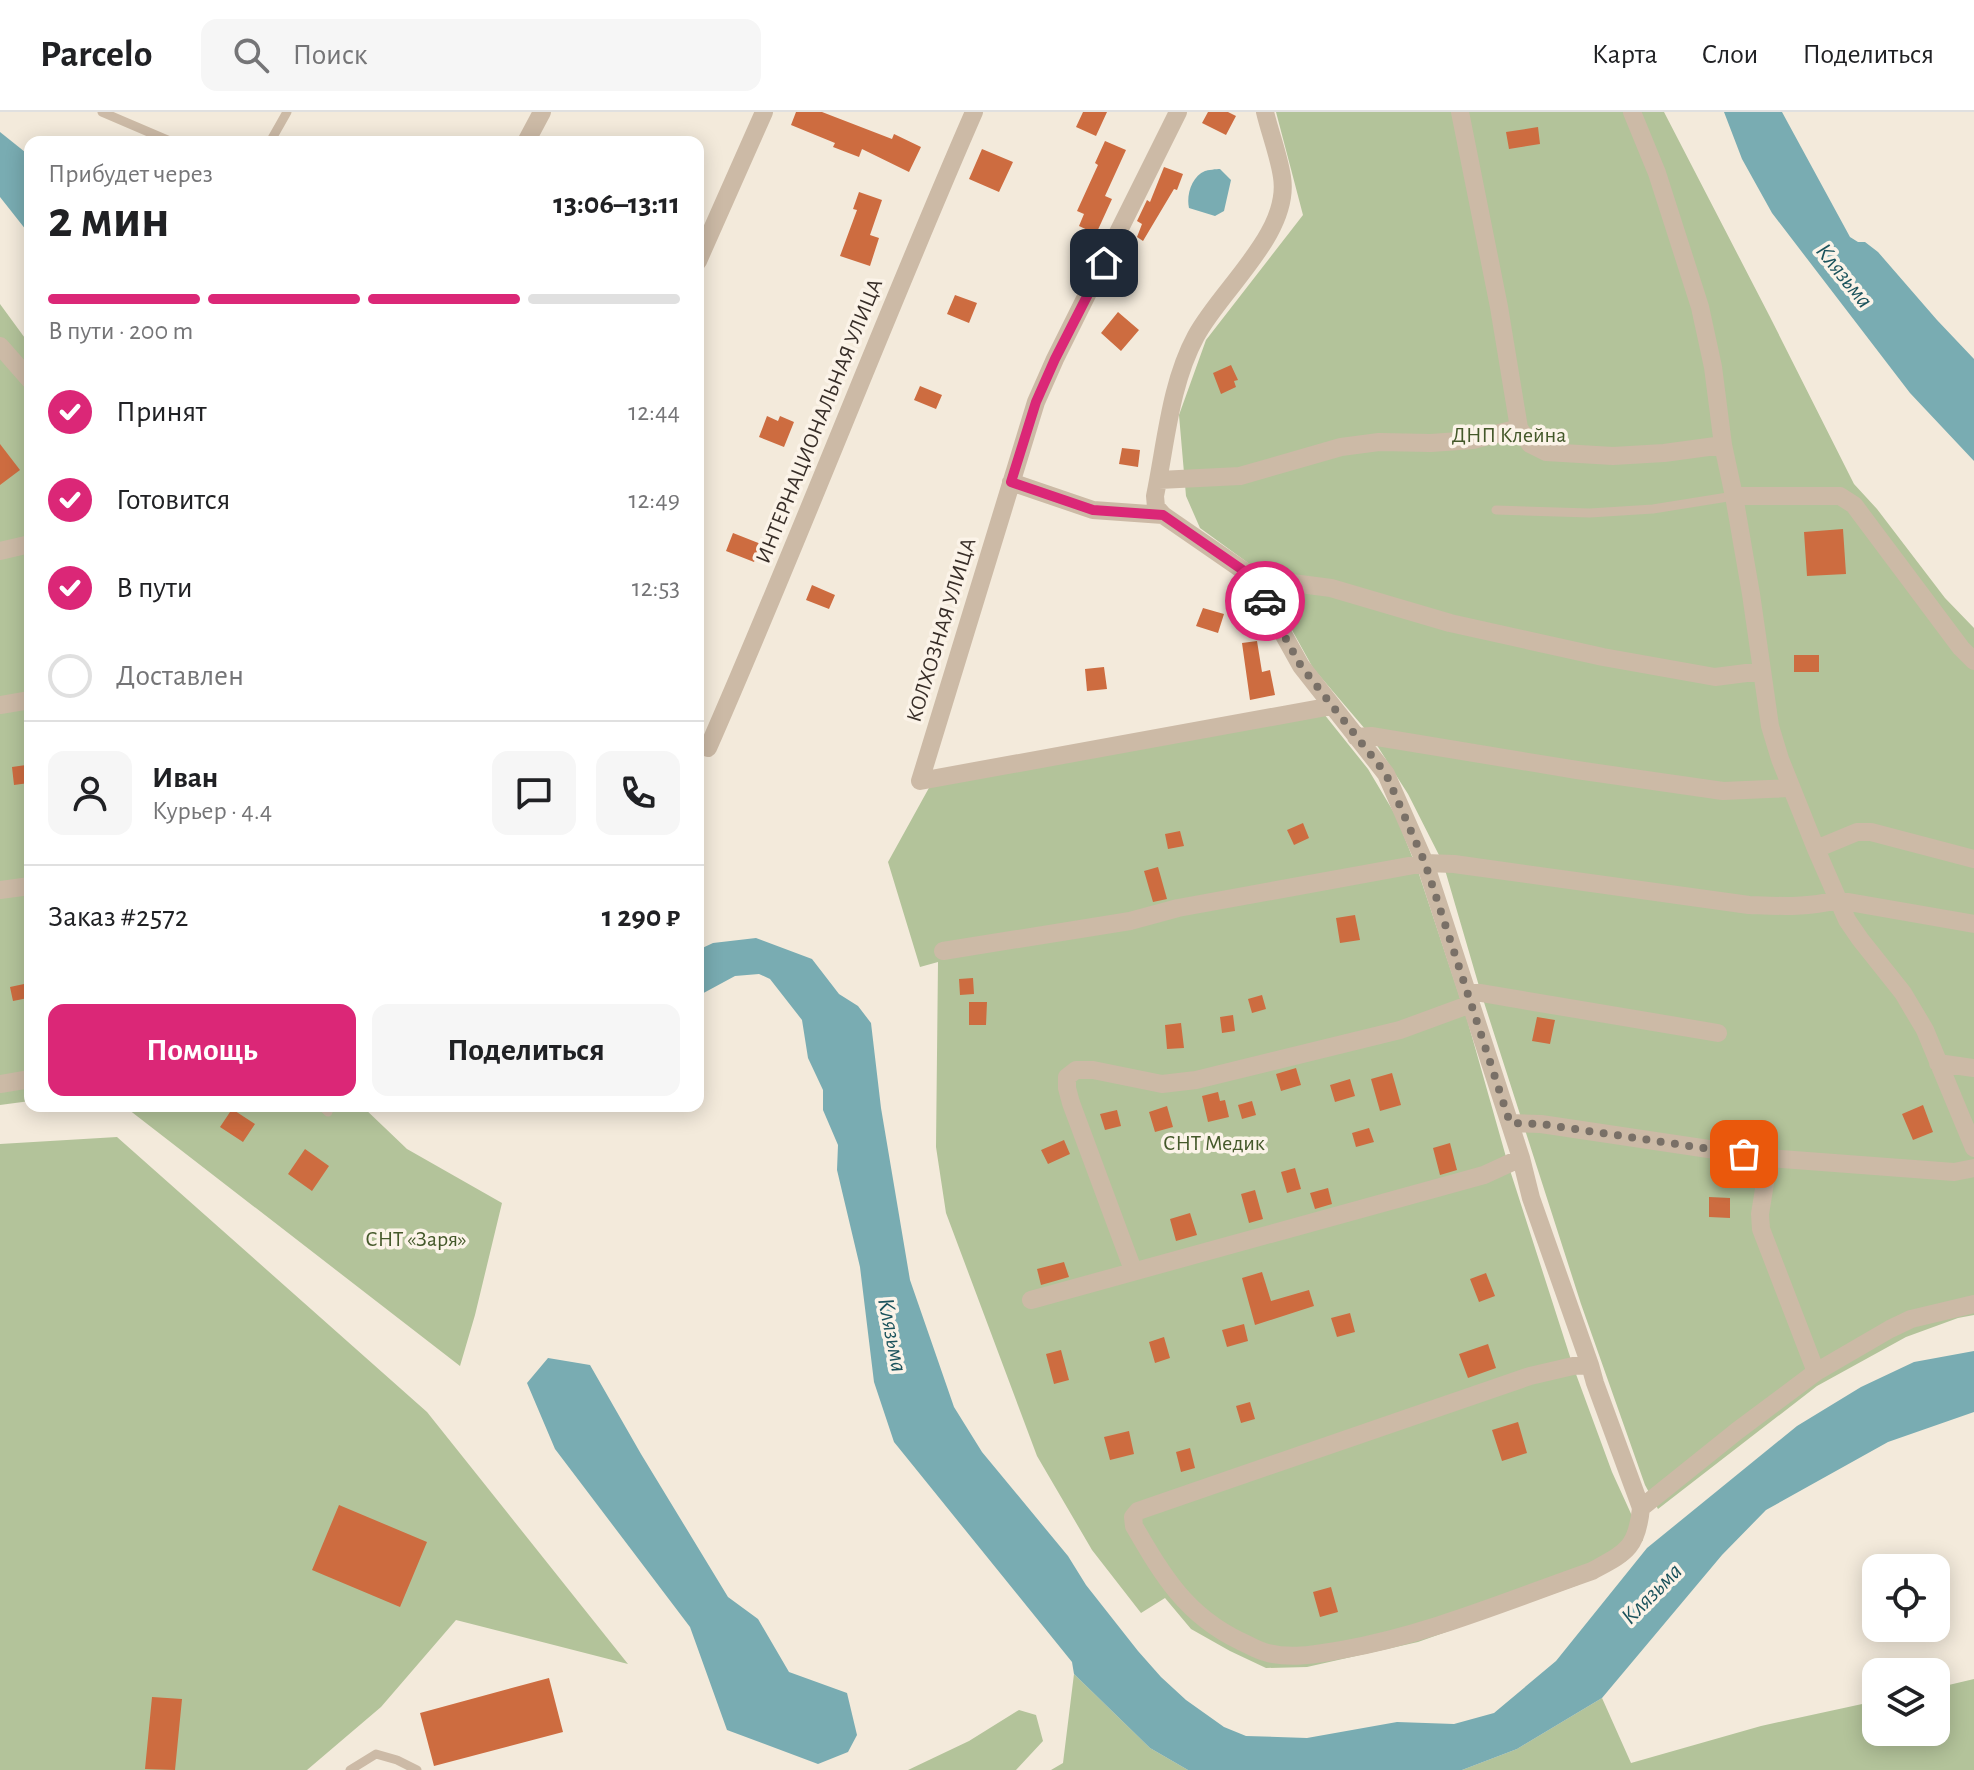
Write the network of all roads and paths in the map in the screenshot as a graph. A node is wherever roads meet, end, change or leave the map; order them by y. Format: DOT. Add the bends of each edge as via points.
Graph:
graph roads {
  1 [pos="102,112"];
  2 [pos="287,112"];
  3 [pos="542,112"];
  4 [pos="764,112"];
  5 [pos="974,112"];
  6 [pos="1178,112"];
  7 [pos="1265,112"];
  8 [pos="1460,112"];
  9 [pos="1632,112"];
  10 [pos="158,136"];
  11 [pos="273,136"];
  12 [pos="529,136"];
  13 [pos="704,247"];
  14 [pos="0,346"];
  15 [pos="24,373"];
  16 [pos="1519,428"];
  17 [pos="1723,445"];
  18 [pos="1159,480"];
  19 [pos="1011,482"];
  20 [pos="1734,496"];
  21 [pos="1496,510"];
  22 [pos="1163,515"];
  23 [pos="24,545"];
  24 [pos="0,551"];
  25 [pos="1257,587"];
  26 [pos="1974,661"];
  27 [pos="1762,671"];
  28 [pos="24,701"];
  29 [pos="0,705"];
  30 [pos="1332,706"];
  31 [pos="1356,737"];
  32 [pos="704,744"];
  33 [pos="1791,788"];
  34 [pos="1816,849"];
  35 [pos="1974,859"];
  36 [pos="1425,863"];
  37 [pos="24,887"];
  38 [pos="0,890"];
  39 [pos="1837,900"];
  40 [pos="1974,924"];
  41 [pos="943,951"];
  42 [pos="1470,998"];
  43 [pos="1718,1033"];
  44 [pos="1938,1063"];
  45 [pos="1974,1068"];
  46 [pos="24,1080"];
  47 [pos="0,1084"];
  48 [pos="1510,1123"];
  49 [pos="1974,1148"];
  50 [pos="1521,1158"];
  51 [pos="1769,1158"];
  52 [pos="1974,1168"];
  53 [pos="1133,1270"];
  54 [pos="1031,1300"];
  55 [pos="1974,1304"];
  56 [pos="1590,1365"];
  57 [pos="1816,1372"];
  58 [pos="1641,1508"];
  59 [pos="350,1770"];
  60 [pos="417,1770"];
  1 -- 10 [label="lane"];
  2 -- 11 [label="lane"];
  3 -- 12 [label="street"];
  4 -- 13 [label="street"];
  5 -- 32 [label="street, ИНТЕРНАЦИОНАЛЬНАЯ УЛИЦА" via="769,608"];
  6 -- 19 [label="street, КОЛХОЗНАЯ УЛИЦА" via="1055,359"];
  7 -- 18 [label="street" via="1283,200 1276,223 1196,335 1176,383"];
  8 -- 16 [label="street"];
  9 -- 17 [label="street" via="1700,307"];
  14 -- 15 [label="street"];
  16 -- 17 [label="street" via="1530,444 1546,452 1613,456"];
  16 -- 18 [label="street" via="1473,440 1341,447 1240,476"];
  17 -- 20 [label="street"];
  18 -- 22 [label="street" via="1156,507"];
  19 -- 22 [label="street" via="1093,510"];
  19 -- 30 [label="street, КОЛХОЗНАЯ УЛИЦА" via="920,781"];
  20 -- 21 [label="lane" via="1590,513"];
  20 -- 26 [label="street" via="1840,496 1854,505"];
  20 -- 27 [label="street"];
  22 -- 25 [label="street" via="1247,573"];
  23 -- 24 [label="street"];
  25 -- 27 [label="street" via="1277,581 1331,588 1450,623 1715,677"];
  25 -- 30 [label="street" via="1301,666"];
  27 -- 33 [label="street" via="1770,726"];
  28 -- 29 [label="street"];
  30 -- 31 [label="street"];
  31 -- 33 [label="street" via="1723,791"];
  31 -- 36 [label="street" via="1386,774"];
  33 -- 34 [label="street"];
  34 -- 35 [label="street" via="1857,832 1871,832"];
  34 -- 39 [label="street"];
  36 -- 39 [label="street" via="1749,905 1797,907"];
  36 -- 41 [label="street" via="1130,921"];
  36 -- 42 [label="street"];
  37 -- 38 [label="street"];
  39 -- 40 [label="street"];
  39 -- 44 [label="street" via="1903,993"];
  42 -- 43 [label="street" via="1481,993"];
  42 -- 48 [label="street"];
  42 -- 53 [label="street" via="1400,1030 1196,1080 1162,1084 1093,1070 1076,1070 1067,1077 1071,1103"];
  44 -- 45 [label="street"];
  44 -- 49 [label="street"];
  46 -- 47 [label="street"];
  48 -- 50 [label="street"];
  48 -- 51 [label="street"];
  50 -- 53 [label="street" via="1484,1175"];
  50 -- 56 [label="street"];
  51 -- 52 [label="street" via="1954,1172"];
  51 -- 57 [label="street" via="1761,1229"];
  53 -- 54 [label="street"];
  55 -- 57 [label="street" via="1911,1319"];
  56 -- 58 [label="street"];
  56 -- 58 [label="street" via="1530,1376 1138,1511 1134,1526 1161,1572 1194,1612 1266,1653 1301,1657 1412,1635 1592,1571 1630,1546"];
  57 -- 58 [label="street"];
  59 -- 60 [label="lane" via="376,1754"];
}
